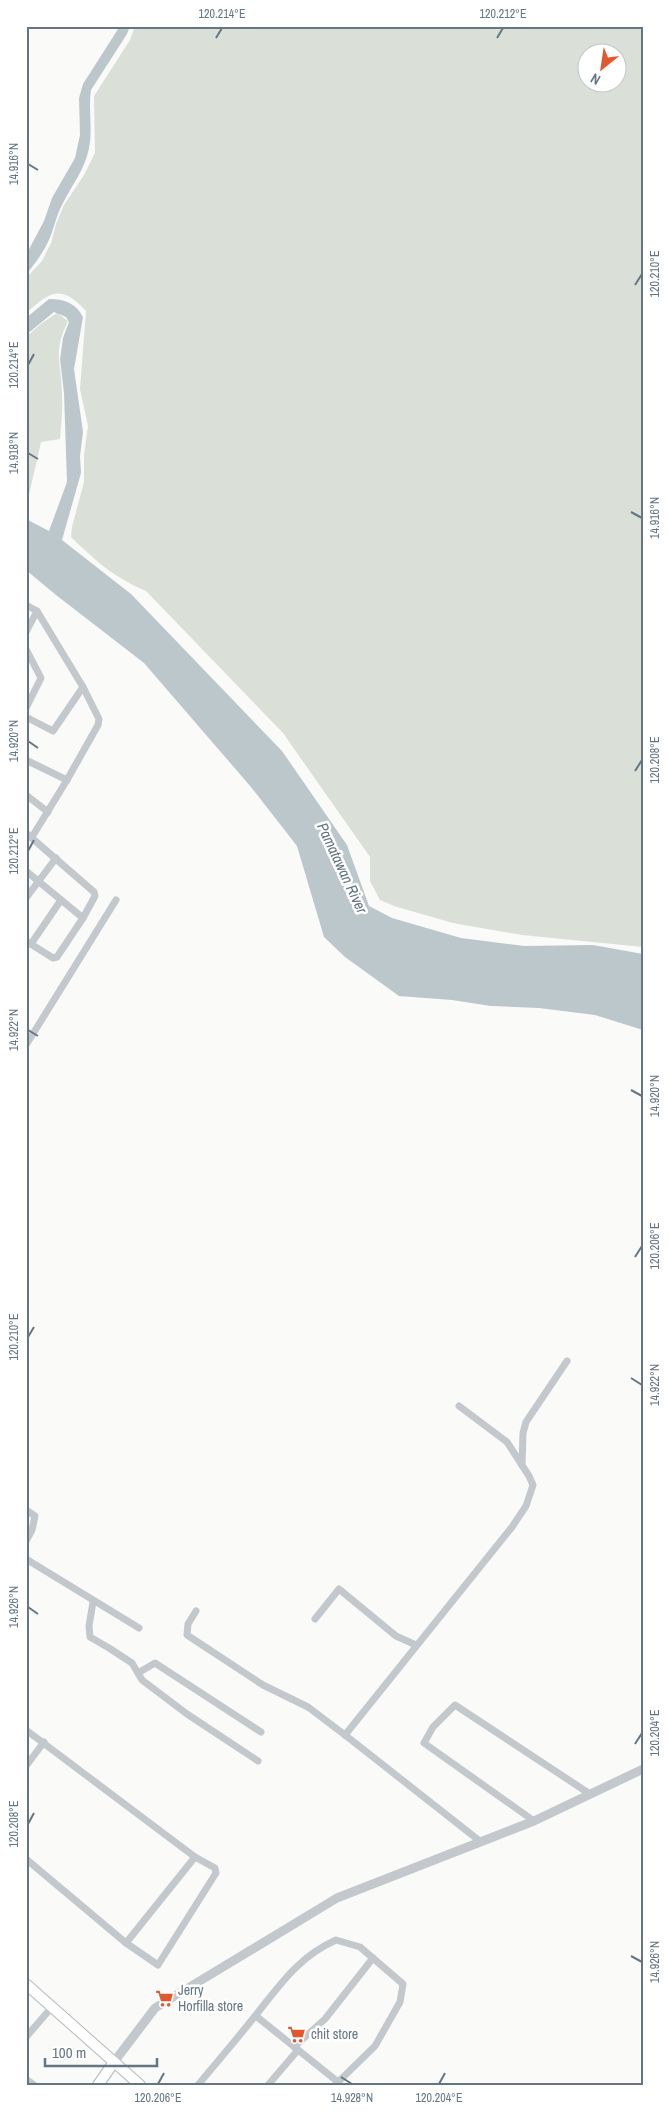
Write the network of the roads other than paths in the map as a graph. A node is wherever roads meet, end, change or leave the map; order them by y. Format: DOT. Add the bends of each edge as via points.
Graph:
graph roads {
  1 [pos="26,605"];
  2 [pos="37,611"];
  3 [pos="26,632"];
  4 [pos="26,649"];
  5 [pos="83,688"];
  6 [pos="26,708"];
  7 [pos="26,717"];
  8 [pos="26,760"];
  9 [pos="67,780"];
  10 [pos="26,794"];
  11 [pos="48,812"];
  12 [pos="29,835"];
  13 [pos="56,858"];
  14 [pos="26,871"];
  15 [pos="38,881"];
  16 [pos="26,898"];
  17 [pos="61,900"];
  18 [pos="116,900"];
  19 [pos="83,918"];
  20 [pos="29,943"];
  21 [pos="26,1045"];
  22 [pos="567,1361"];
  23 [pos="459,1406"];
  24 [pos="522,1466"];
  25 [pos="26,1510"];
  26 [pos="26,1542"];
  27 [pos="26,1559"];
  28 [pos="94,1602"];
  29 [pos="196,1611"];
  30 [pos="315,1618"];
  31 [pos="139,1628"];
  32 [pos="416,1646"];
  33 [pos="138,1673"];
  34 [pos="26,1730"];
  35 [pos="261,1732"];
  36 [pos="345,1735"];
  37 [pos="44,1742"];
  38 [pos="258,1761"];
  39 [pos="26,1766"];
  40 [pos="643,1769"];
  41 [pos="590,1794"];
  42 [pos="534,1821"];
  43 [pos="481,1842"];
  44 [pos="195,1857"];
  45 [pos="26,1859"];
  46 [pos="126,1943"];
  47 [pos="373,1958"];
  48 [pos="26,1984"];
  49 [pos="52,2007"];
  50 [pos="256,2016"];
  51 [pos="26,2038"];
  52 [pos="296,2048"];
  53 [pos="114,2062"];
  54 [pos="26,2079"];
  55 [pos="337,2083"];
  56 [pos="34,2085"];
  57 [pos="98,2085"];
  58 [pos="140,2085"];
  59 [pos="198,2085"];
  60 [pos="268,2085"];
  1 -- 2 [label="street"];
  2 -- 3 [label="street"];
  2 -- 5 [label="street"];
  4 -- 6 [label="street" via="41,678"];
  5 -- 7 [label="street" via="53,731"];
  5 -- 9 [label="street" via="99,719 98,726"];
  8 -- 9 [label="street"];
  9 -- 11 [label="street"];
  10 -- 11 [label="street"];
  11 -- 12 [label="street"];
  12 -- 13 [label="street"];
  13 -- 15 [label="street"];
  13 -- 19 [label="street" via="94,892"];
  14 -- 15 [label="street"];
  15 -- 16 [label="street"];
  15 -- 17 [label="street"];
  17 -- 19 [label="street"];
  17 -- 20 [label="street"];
  18 -- 21 [label="street"];
  19 -- 20 [label="street" via="57,957 53,958"];
  22 -- 24 [label="street" via="526,1422"];
  23 -- 24 [label="street" via="507,1442"];
  24 -- 32 [label="street" via="533,1485 526,1506"];
  25 -- 26 [label="street" via="35,1516"];
  27 -- 28 [label="street"];
  28 -- 31 [label="street"];
  28 -- 33 [label="street" via="90,1637 132,1663"];
  29 -- 36 [label="street" via="188,1624 187,1635 263,1685 308,1707"];
  30 -- 32 [label="street" via="338,1589 396,1636"];
  32 -- 36 [label="street"];
  33 -- 35 [label="street" via="155,1663"];
  33 -- 38 [label="street" via="142,1680 187,1714"];
  34 -- 37 [label="street"];
  36 -- 43 [label="street"];
  37 -- 39 [label="street"];
  37 -- 44 [label="street"];
  40 -- 41 [label="street"];
  41 -- 42 [label="street"];
  41 -- 42 [label="street" via="455,1705 433,1727 424,1743"];
  42 -- 43 [label="street"];
  43 -- 53 [label="street" via="337,1898 155,2008"];
  44 -- 46 [label="street"];
  44 -- 46 [label="street" via="215,1868 216,1873 158,1964"];
  45 -- 46 [label="street"];
  47 -- 50 [label="street" via="360,1947 336,1940 318,1948 285,1976"];
  47 -- 52 [label="street" via="325,2018"];
  47 -- 55 [label="street" via="403,1984 400,2002 375,2046"];
  48 -- 49 [label="main road"];
  49 -- 51 [label="street"];
  49 -- 53 [label="main road"];
  50 -- 52 [label="street"];
  50 -- 59 [label="street"];
  52 -- 55 [label="street"];
  52 -- 60 [label="street"];
  53 -- 57 [label="main road"];
  53 -- 58 [label="main road"];
  54 -- 56 [label="street"];
}
